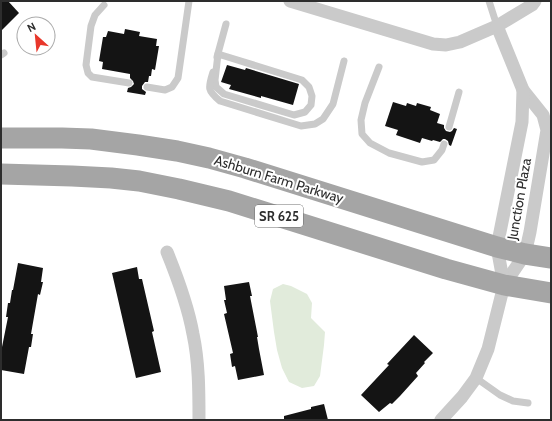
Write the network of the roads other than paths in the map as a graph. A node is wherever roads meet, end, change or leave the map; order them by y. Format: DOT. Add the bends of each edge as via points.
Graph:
graph roads {
  1 [pos="190,1"];
  2 [pos="290,1"];
  3 [pos="489,1"];
  4 [pos="535,1"];
  5 [pos="104,5"];
  6 [pos="226,24"];
  7 [pos="497,26"];
  8 [pos="218,54"];
  9 [pos="344,61"];
  10 [pos="379,67"];
  11 [pos="128,83"];
  12 [pos="147,87"];
  13 [pos="523,90"];
  14 [pos="459,92"];
  15 [pos="449,127"];
  16 [pos="1,138"];
  17 [pos="444,144"];
  18 [pos="1,174"];
  19 [pos="497,246"];
  20 [pos="167,252"];
  21 [pos="525,254"];
  22 [pos="551,258"];
  23 [pos="504,285"];
  24 [pos="551,293"];
  25 [pos="476,378"];
  26 [pos="528,404"];
  27 [pos="199,420"];
  28 [pos="441,420"];
  1 -- 12 [label="lane" via="178,78 172,87 165,90"];
  2 -- 7 [label="street" via="433,44 460,42"];
  3 -- 7 [label="lane"];
  4 -- 7 [label="street"];
  5 -- 11 [label="lane" via="95,15 91,26 86,66 88,73 92,77"];
  6 -- 8 [label="lane"];
  7 -- 13 [label="street, Junction Plaza"];
  8 -- 8 [label="lane" via="216,87 224,94 294,116 305,112 311,105 309,87 302,80"];
  8 -- 9 [label="lane" via="209,85 211,94 220,101 301,126 314,124 323,119 333,104"];
  10 -- 17 [label="lane" via="365,103 361,120 362,134 370,143 389,153 422,162 434,160"];
  13 -- 19 [label="street, Junction Plaza" via="522,122"];
  13 -- 21 [label="street, Junction Plaza" via="543,115 547,130"];
  14 -- 15 [label="lane"];
  16 -- 19 [label="main road, Ashburn Farm Parkway / SR 625" via="92,139 177,151 244,168"];
  18 -- 23 [label="main road, SR 625" via="139,181 229,200"];
  19 -- 21 [label="main road, Ashburn Farm Parkway / SR 625"];
  19 -- 23 [label="street, Junction Plaza"];
  20 -- 27 [label="street" via="182,292 193,336 199,388"];
  21 -- 22 [label="main road, Ashburn Farm Parkway / SR 625"];
  21 -- 23 [label="street, Junction Plaza"];
  23 -- 24 [label="main road, SR 625"];
  23 -- 25 [label="street" via="488,349"];
  25 -- 26 [label="lane" via="500,395"];
  25 -- 28 [label="street"];
}
